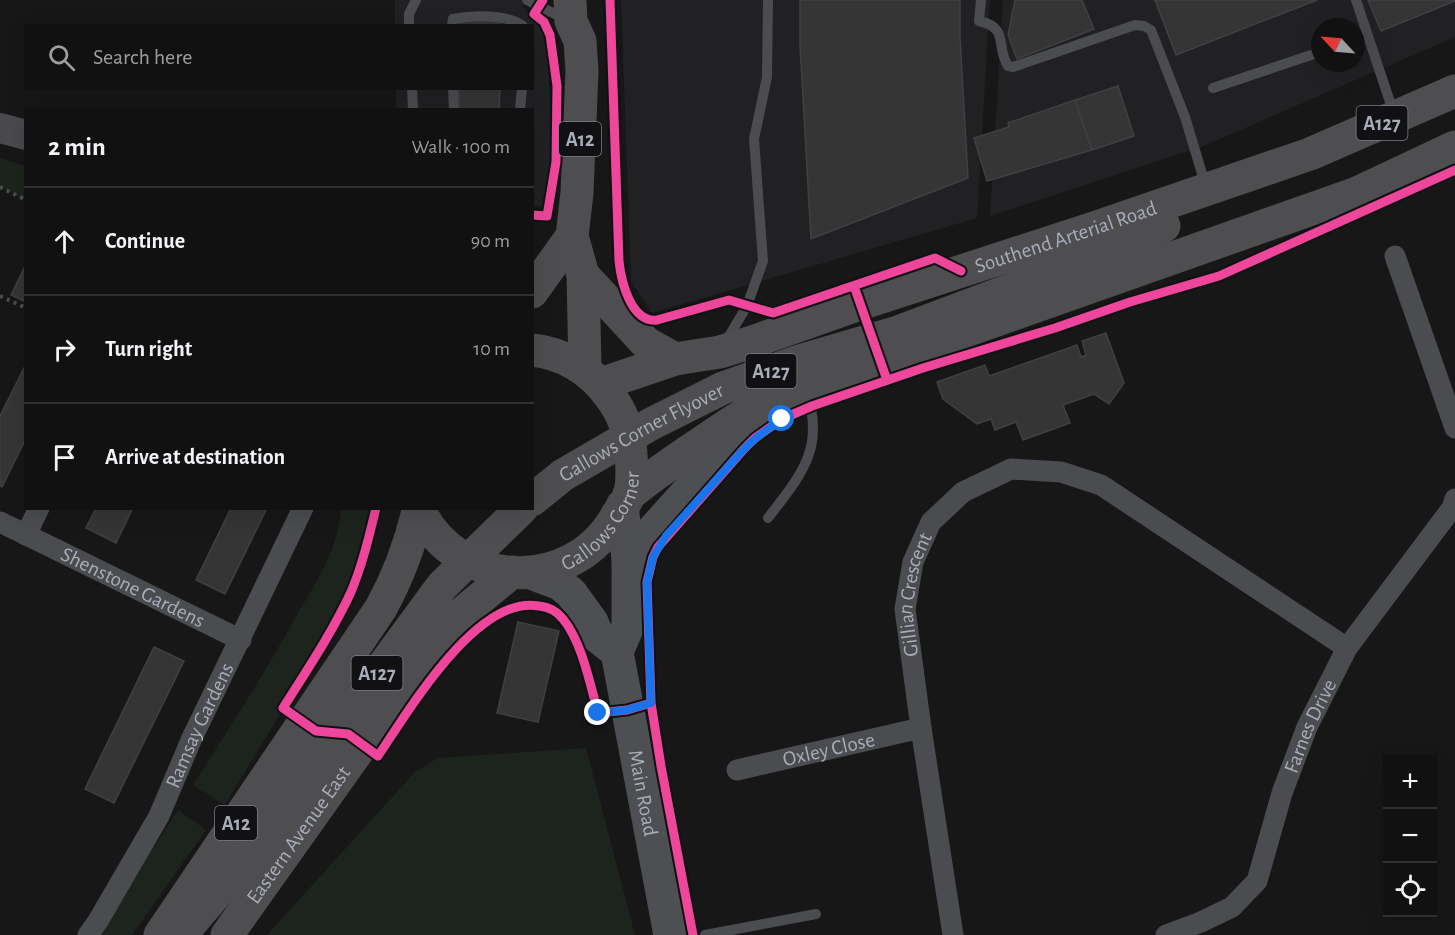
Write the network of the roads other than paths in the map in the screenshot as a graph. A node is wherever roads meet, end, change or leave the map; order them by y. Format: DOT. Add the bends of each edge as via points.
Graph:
graph roads {
  1 [pos="416,0"];
  2 [pos="527,0"];
  3 [pos="768,0"];
  4 [pos="981,0"];
  5 [pos="1356,0"];
  6 [pos="578,16"];
  7 [pos="409,24"];
  8 [pos="452,24"];
  9 [pos="520,24"];
  10 [pos="1365,38"];
  11 [pos="1368,38"];
  12 [pos="1311,55"];
  13 [pos="1213,88"];
  14 [pos="412,90"];
  15 [pos="453,90"];
  16 [pos="522,90"];
  17 [pos="1455,91"];
  18 [pos="413,108"];
  19 [pos="453,108"];
  20 [pos="520,108"];
  21 [pos="1395,117"];
  22 [pos="0,128"];
  23 [pos="24,134"];
  24 [pos="1455,147"];
  25 [pos="1310,154"];
  26 [pos="1207,189"];
  27 [pos="1357,193"];
  28 [pos="572,236"];
  29 [pos="1395,256"];
  30 [pos="584,275"];
  31 [pos="1028,283"];
  32 [pos="534,289"];
  33 [pos="534,350"];
  34 [pos="720,352"];
  35 [pos="675,359"];
  36 [pos="593,377"];
  37 [pos="805,387"];
  38 [pos="1455,428"];
  39 [pos="534,498"];
  40 [pos="1455,499"];
  41 [pos="626,501"];
  42 [pos="38,510"];
  43 [pos="302,510"];
  44 [pos="418,510"];
  45 [pos="520,510"];
  46 [pos="768,518"];
  47 [pos="0,522"];
  48 [pos="26,535"];
  49 [pos="628,558"];
  50 [pos="521,573"];
  51 [pos="241,640"];
  52 [pos="1347,648"];
  53 [pos="617,652"];
  54 [pos="921,728"];
  55 [pos="737,770"];
  56 [pos="250,854"];
  57 [pos="816,914"];
  58 [pos="88,935"];
  59 [pos="160,935"];
  60 [pos="182,935"];
  61 [pos="206,935"];
  62 [pos="227,935"];
  63 [pos="670,935"];
  64 [pos="705,935"];
  65 [pos="953,935"];
  66 [pos="1166,935"];
  1 -- 7 [label="lane"];
  2 -- 6 [label="lane"];
  3 -- 34 [label="lane" via="767,77 754,139 763,261 747,306"];
  4 -- 26 [label="lane" via="979,21 1000,32 1008,66 1135,24 1151,30 1185,117"];
  5 -- 11 [label="lane"];
  6 -- 28 [label="highway, A12" via="582,109"];
  8 -- 9 [label="lane" via="453,19 464,16 513,19"];
  10 -- 11 [label="lane"];
  11 -- 21 [label="lane"];
  12 -- 13 [label="lane"];
  14 -- 18 [label="lane"];
  15 -- 19 [label="lane"];
  16 -- 20 [label="lane"];
  17 -- 21 [label="highway, Southend Arterial Road / A127"];
  21 -- 25 [label="highway, Southend Arterial Road / A127"];
  22 -- 23 [label="street"];
  24 -- 27 [label="highway, A127"];
  25 -- 26 [label="highway, Southend Arterial Road / A127"];
  25 -- 31 [label="highway, A127" via="1266,187"];
  26 -- 34 [label="highway, Southend Arterial Road / A127"];
  27 -- 31 [label="highway, A127"];
  27 -- 37 [label="highway, A127"];
  28 -- 30 [label="highway, A12"];
  28 -- 32 [label="highway, A12"];
  29 -- 38 [label="street"];
  30 -- 35 [label="highway" via="646,343"];
  30 -- 36 [label="highway, A12"];
  31 -- 39 [label="highway, Gallows Corner Flyover / A127, bridge" via="898,332 723,388 563,475"];
  33 -- 36 [label="highway, Gallows Corner" via="565,358"];
  34 -- 35 [label="highway, Southend Arterial Road / A127"];
  35 -- 36 [label="highway, Southend Arterial Road / A127"];
  36 -- 41 [label="highway, Gallows Corner" via="615,402 630,442 632,464"];
  37 -- 41 [label="highway, A127" via="739,416 659,470"];
  37 -- 46 [label="lane" via="812,406 810,453 800,476"];
  37 -- 49 [label="main road" via="769,408 743,431"];
  40 -- 52 [label="street, Farnes Drive"];
  41 -- 49 [label="main road"];
  41 -- 50 [label="highway, Gallows Corner" via="595,545 554,568"];
  42 -- 48 [label="street"];
  43 -- 51 [label="street, Ramsay Gardens"];
  44 -- 50 [label="highway, Gallows Corner" via="438,539 465,560 497,572"];
  44 -- 59 [label="highway, A12" via="402,566 381,608"];
  45 -- 56 [label="highway, A127, bridge" via="442,586"];
  47 -- 48 [label="street, Shenstone Gardens"];
  48 -- 51 [label="street, Shenstone Gardens"];
  49 -- 53 [label="main road" via="628,626"];
  50 -- 53 [label="main road" via="560,584 571,593 598,637"];
  50 -- 62 [label="highway, Eastern Avenue East / A12" via="460,615 455,635 429,651"];
  51 -- 58 [label="street, Ramsay Gardens" via="192,738 159,816"];
  52 -- 54 [label="street, Gillian Crescent" via="1101,484 1061,472 1011,470 963,492 931,522 913,562 905,609"];
  52 -- 66 [label="street, Farnes Drive" via="1307,727 1282,793 1257,880 1232,907"];
  53 -- 63 [label="main road, Main Road"];
  54 -- 55 [label="street, Oxley Close"];
  54 -- 65 [label="street, Gillian Crescent"];
  56 -- 60 [label="highway, A127"];
  56 -- 61 [label="highway, A127"];
  57 -- 64 [label="lane"];
}
